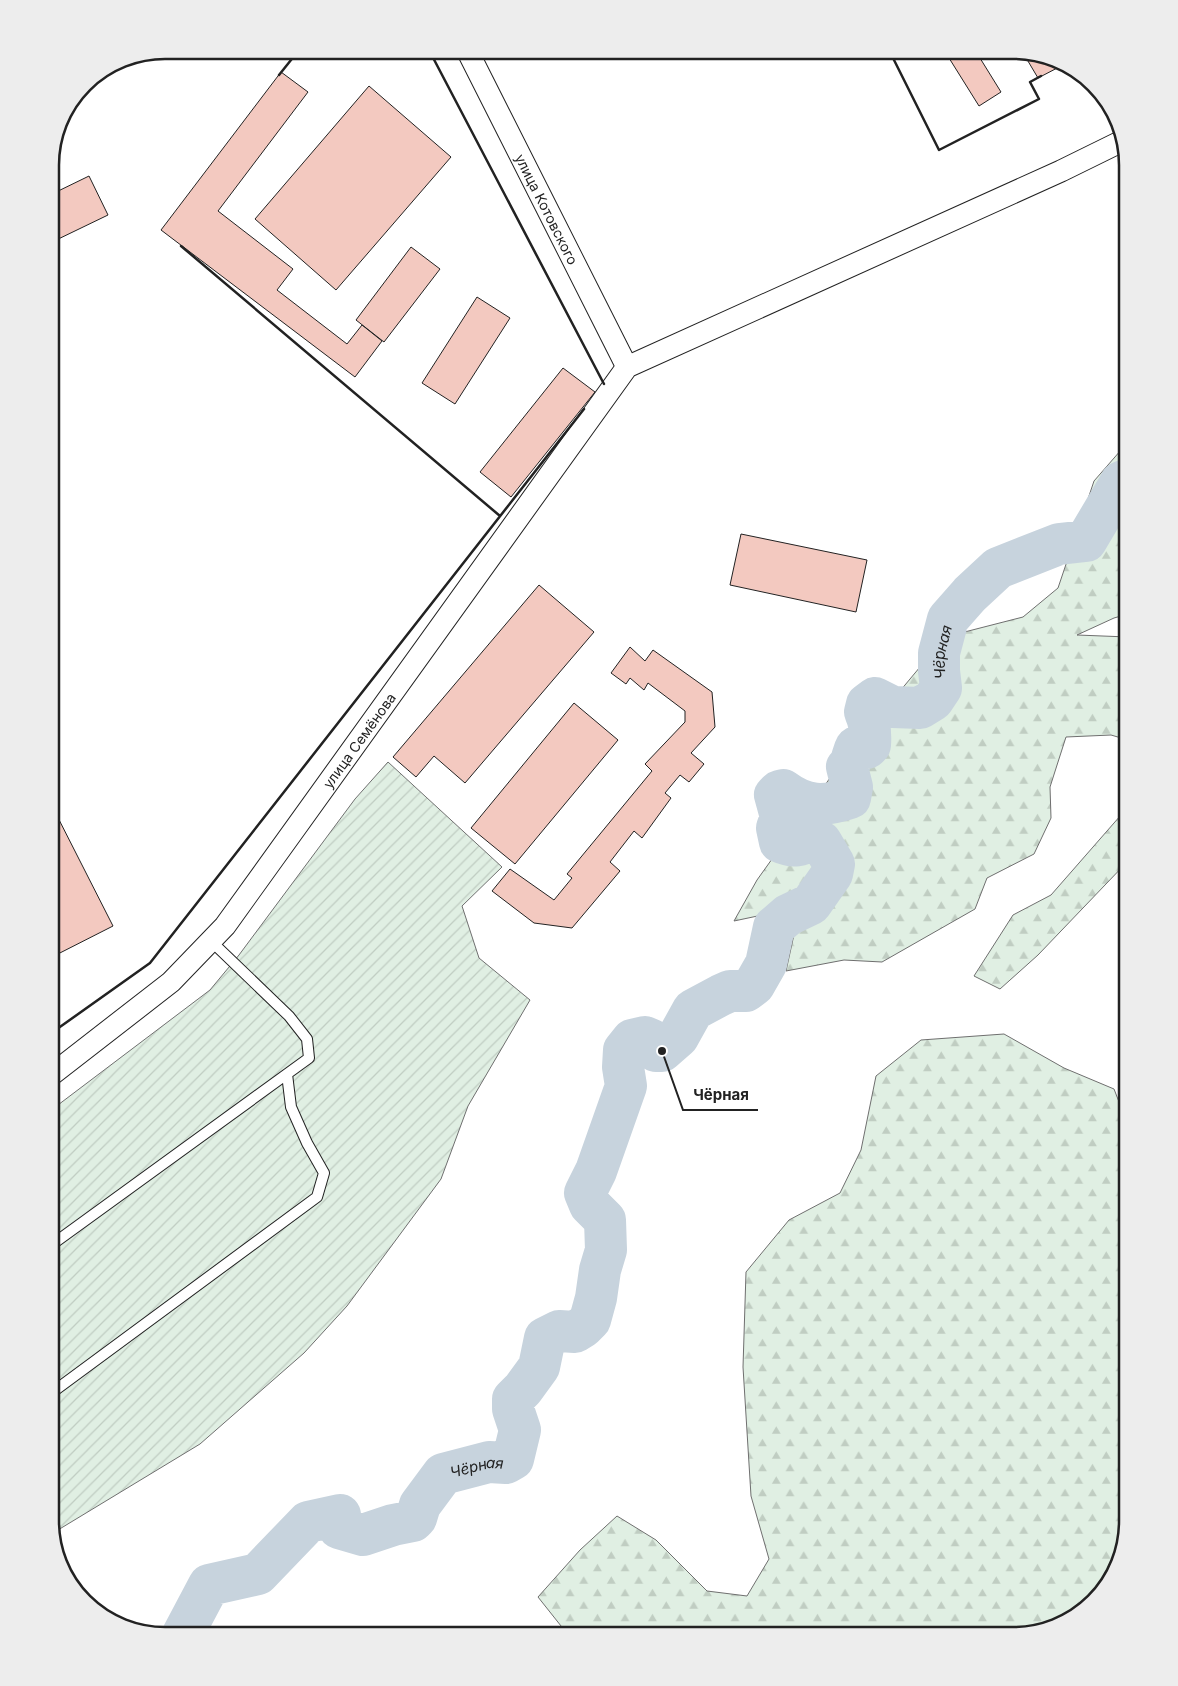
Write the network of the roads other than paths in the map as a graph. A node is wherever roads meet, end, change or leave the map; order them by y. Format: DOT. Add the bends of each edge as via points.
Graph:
graph roads {
  1 [pos="472,59"];
  2 [pos="1117,143"];
  3 [pos="627,367"];
  4 [pos="210,941"];
  5 [pos="59,1069"];
  6 [pos="287,1074"];
  7 [pos="59,1239"];
  8 [pos="59,1387"];
  1 -- 3 [label="street, улица Котовского"];
  2 -- 3 [label="street"];
  3 -- 4 [label="street, улица Семёнова" via="242,902"];
  4 -- 5 [label="street, улица Семёнова" via="171,982"];
  4 -- 6 [label="lane" via="289,1016 307,1039 309,1058"];
  6 -- 7 [label="lane"];
  6 -- 8 [label="lane" via="291,1107 324,1173 317,1197"];
}
